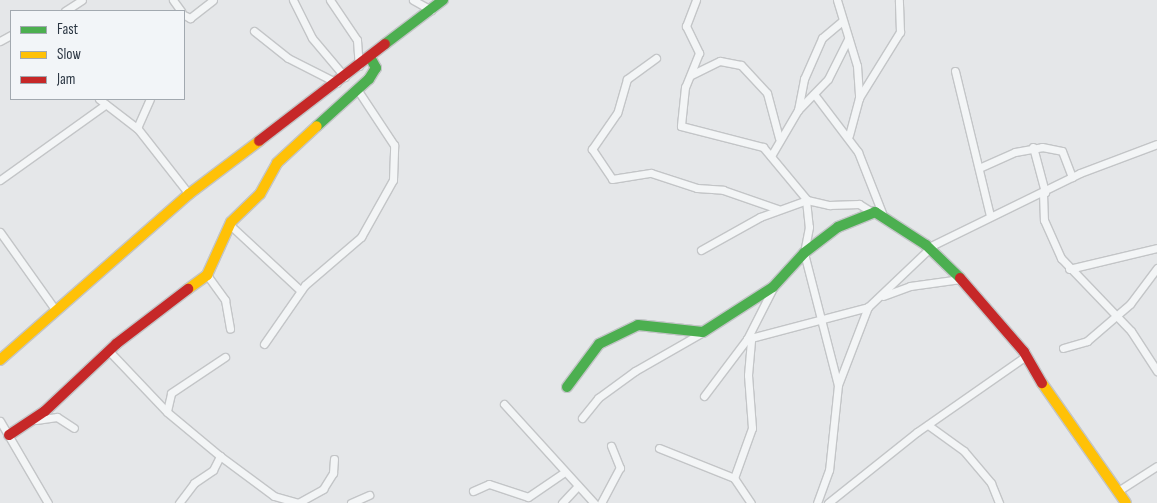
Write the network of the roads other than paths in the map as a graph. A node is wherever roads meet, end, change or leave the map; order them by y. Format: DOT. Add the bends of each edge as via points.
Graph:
graph roads {
  1 [pos="82,0"];
  2 [pos="213,0"];
  3 [pos="293,0"];
  4 [pos="330,0"];
  5 [pos="413,0"];
  6 [pos="443,0"];
  7 [pos="696,0"];
  8 [pos="837,0"];
  9 [pos="899,0"];
  10 [pos="67,10"];
  11 [pos="431,10"];
  12 [pos="185,19"];
  13 [pos="842,21"];
  14 [pos="254,31"];
  15 [pos="848,39"];
  16 [pos="370,57"];
  17 [pos="656,58"];
  18 [pos="359,66"];
  19 [pos="955,72"];
  20 [pos="689,76"];
  21 [pos="341,80"];
  22 [pos="357,89"];
  23 [pos="814,94"];
  24 [pos="859,98"];
  25 [pos="100,100"];
  26 [pos="150,100"];
  27 [pos="106,104"];
  28 [pos="798,110"];
  29 [pos="137,128"];
  30 [pos="849,136"];
  31 [pos="779,138"];
  32 [pos="1157,144"];
  33 [pos="1033,147"];
  34 [pos="771,156"];
  35 [pos="979,168"];
  36 [pos="1072,177"];
  37 [pos="0,180"];
  38 [pos="1044,193"];
  39 [pos="189,194"];
  40 [pos="806,200"];
  41 [pos="778,208"];
  42 [pos="878,213"];
  43 [pos="990,216"];
  44 [pos="230,226"];
  45 [pos="0,232"];
  46 [pos="930,248"];
  47 [pos="1157,248"];
  48 [pos="701,250"];
  49 [pos="804,253"];
  50 [pos="1157,268"];
  51 [pos="1069,269"];
  52 [pos="207,275"];
  53 [pos="962,279"];
  54 [pos="773,288"];
  55 [pos="300,290"];
  56 [pos="882,296"];
  57 [pos="868,307"];
  58 [pos="54,308"];
  59 [pos="1115,315"];
  60 [pos="819,321"];
  61 [pos="230,329"];
  62 [pos="703,332"];
  63 [pos="749,338"];
  64 [pos="264,344"];
  65 [pos="1064,348"];
  66 [pos="109,351"];
  67 [pos="1026,356"];
  68 [pos="225,357"];
  69 [pos="0,360"];
  70 [pos="1157,371"];
  71 [pos="838,385"];
  72 [pos="567,387"];
  73 [pos="704,396"];
  74 [pos="504,404"];
  75 [pos="167,412"];
  76 [pos="582,418"];
  77 [pos="0,421"];
  78 [pos="32,421"];
  79 [pos="928,425"];
  80 [pos="74,428"];
  81 [pos="9,435"];
  82 [pos="611,446"];
  83 [pos="659,448"];
  84 [pos="220,456"];
  85 [pos="334,459"];
  86 [pos="1157,466"];
  87 [pos="563,473"];
  88 [pos="734,478"];
  89 [pos="577,487"];
  90 [pos="473,491"];
  91 [pos="1118,491"];
  92 [pos="368,495"];
  93 [pos="48,503"];
  94 [pos="179,503"];
  95 [pos="298,503"];
  96 [pos="351,503"];
  97 [pos="562,503"];
  98 [pos="594,503"];
  99 [pos="601,503"];
  100 [pos="751,503"];
  101 [pos="817,503"];
  102 [pos="828,503"];
  103 [pos="999,503"];
  104 [pos="1125,503"];
  1 -- 10 [label="street"];
  2 -- 12 [label="street"];
  3 -- 21 [label="street" via="312,38"];
  4 -- 18 [label="street" via="357,40"];
  5 -- 11 [label="street"];
  6 -- 11 [label="street"];
  7 -- 20 [label="street" via="686,17 688,35 699,53"];
  8 -- 13 [label="street"];
  9 -- 24 [label="street" via="900,32"];
  11 -- 16 [label="street"];
  13 -- 15 [label="street"];
  13 -- 28 [label="street" via="822,38 804,79"];
  14 -- 21 [label="street" via="288,58"];
  15 -- 23 [label="street" via="828,79"];
  15 -- 24 [label="street" via="857,61"];
  16 -- 18 [label="street"];
  16 -- 22 [label="street" via="376,69"];
  17 -- 41 [label="street" via="628,79 617,112 592,149 612,179 651,173"];
  18 -- 21 [label="street"];
  19 -- 35 [label="street"];
  20 -- 31 [label="street" via="720,60 741,65 767,93"];
  20 -- 34 [label="street" via="679,117 685,130 710,130 725,141 755,143"];
  21 -- 39 [label="street"];
  22 -- 44 [label="street" via="277,163 260,194"];
  22 -- 55 [label="street" via="394,145 393,180 361,237"];
  23 -- 28 [label="street"];
  23 -- 30 [label="street"];
  24 -- 30 [label="street"];
  25 -- 27 [label="street"];
  26 -- 29 [label="street"];
  27 -- 29 [label="street"];
  27 -- 37 [label="street" via="58,143"];
  28 -- 31 [label="street"];
  29 -- 39 [label="street"];
  30 -- 42 [label="street"];
  31 -- 34 [label="street"];
  32 -- 36 [label="street"];
  33 -- 35 [label="street"];
  33 -- 36 [label="street" via="1062,151"];
  33 -- 38 [label="street"];
  34 -- 40 [label="street"];
  35 -- 43 [label="street"];
  36 -- 38 [label="street"];
  38 -- 43 [label="street"];
  38 -- 51 [label="street" via="1044,220"];
  39 -- 58 [label="street"];
  40 -- 41 [label="street"];
  40 -- 42 [label="street" via="828,205 859,204"];
  40 -- 49 [label="street" via="809,227"];
  41 -- 48 [label="street"];
  42 -- 46 [label="street"];
  42 -- 49 [label="street" via="852,218"];
  43 -- 46 [label="street"];
  44 -- 52 [label="street"];
  44 -- 55 [label="street"];
  45 -- 58 [label="street"];
  46 -- 53 [label="street"];
  46 -- 56 [label="street" via="904,270"];
  47 -- 51 [label="street"];
  49 -- 54 [label="street"];
  49 -- 60 [label="street"];
  50 -- 59 [label="street" via="1130,304"];
  51 -- 59 [label="street"];
  52 -- 61 [label="street" via="225,300"];
  52 -- 66 [label="street"];
  53 -- 56 [label="street" via="910,286"];
  53 -- 67 [label="street"];
  54 -- 62 [label="street"];
  54 -- 63 [label="street"];
  55 -- 64 [label="street"];
  56 -- 57 [label="street"];
  57 -- 60 [label="street"];
  57 -- 71 [label="street"];
  58 -- 69 [label="street"];
  59 -- 65 [label="street" via="1087,341"];
  59 -- 70 [label="street" via="1141,343"];
  60 -- 63 [label="street"];
  60 -- 71 [label="street"];
  62 -- 72 [label="street" via="629,328 592,349"];
  62 -- 76 [label="street" via="635,371 598,398"];
  63 -- 73 [label="street"];
  63 -- 88 [label="street" via="752,428"];
  66 -- 75 [label="street"];
  66 -- 78 [label="street"];
  67 -- 79 [label="street"];
  67 -- 91 [label="street"];
  68 -- 75 [label="street" via="171,393"];
  71 -- 101 [label="street" via="829,470"];
  74 -- 87 [label="street"];
  75 -- 84 [label="street"];
  77 -- 81 [label="street"];
  78 -- 80 [label="street" via="57,417"];
  78 -- 81 [label="street"];
  79 -- 102 [label="street"];
  79 -- 103 [label="street" via="964,451 991,483"];
  81 -- 93 [label="street"];
  82 -- 99 [label="street" via="620,468"];
  83 -- 88 [label="street"];
  84 -- 94 [label="street" via="213,470 194,483"];
  84 -- 95 [label="street" via="274,496"];
  85 -- 95 [label="street" via="333,473 323,489"];
  86 -- 91 [label="street"];
  87 -- 89 [label="street"];
  87 -- 90 [label="street" via="528,497 489,484"];
  88 -- 100 [label="street"];
  89 -- 97 [label="street"];
  89 -- 98 [label="street"];
  91 -- 104 [label="street"];
  92 -- 96 [label="street"];
}
